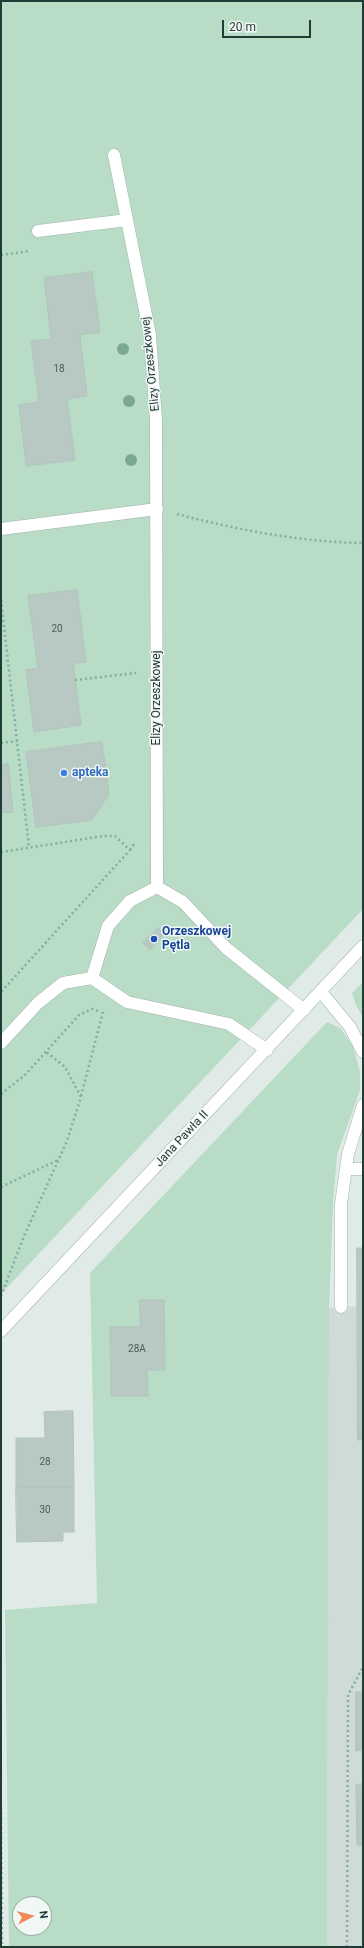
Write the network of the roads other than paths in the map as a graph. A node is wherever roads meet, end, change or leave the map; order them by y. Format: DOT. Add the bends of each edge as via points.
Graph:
graph roads {
  1 [pos="114,155"];
  2 [pos="127,220"];
  3 [pos="38,232"];
  4 [pos="157,509"];
  5 [pos="1,529"];
  6 [pos="157,887"];
  7 [pos="363,946"];
  8 [pos="92,978"];
  9 [pos="321,992"];
  10 [pos="304,1010"];
  11 [pos="4,1036"];
  12 [pos="362,1048"];
  13 [pos="267,1050"];
  14 [pos="363,1105"];
  15 [pos="346,1169"];
  16 [pos="363,1169"];
  17 [pos="341,1307"];
  18 [pos="1,1331"];
  1 -- 2 [label="street, Elizy Orzeszkowej"];
  2 -- 3 [label="street"];
  2 -- 4 [label="street, Elizy Orzeszkowej" via="150,335 156,420"];
  4 -- 5 [label="street"];
  4 -- 6 [label="street, Elizy Orzeszkowej"];
  6 -- 8 [label="street" via="130,901 108,926"];
  6 -- 10 [label="street" via="183,902 226,948"];
  7 -- 9 [label="street, Jana Pawła II"];
  8 -- 11 [label="street" via="63,983"];
  8 -- 13 [label="street" via="127,1002 229,1024"];
  9 -- 10 [label="street, Jana Pawła II"];
  9 -- 12 [label="street" via="350,1027"];
  10 -- 13 [label="street, Jana Pawła II"];
  13 -- 18 [label="street, Jana Pawła II"];
  14 -- 15 [label="street"];
  15 -- 16 [label="street"];
  15 -- 17 [label="street" via="341,1204"];
}
